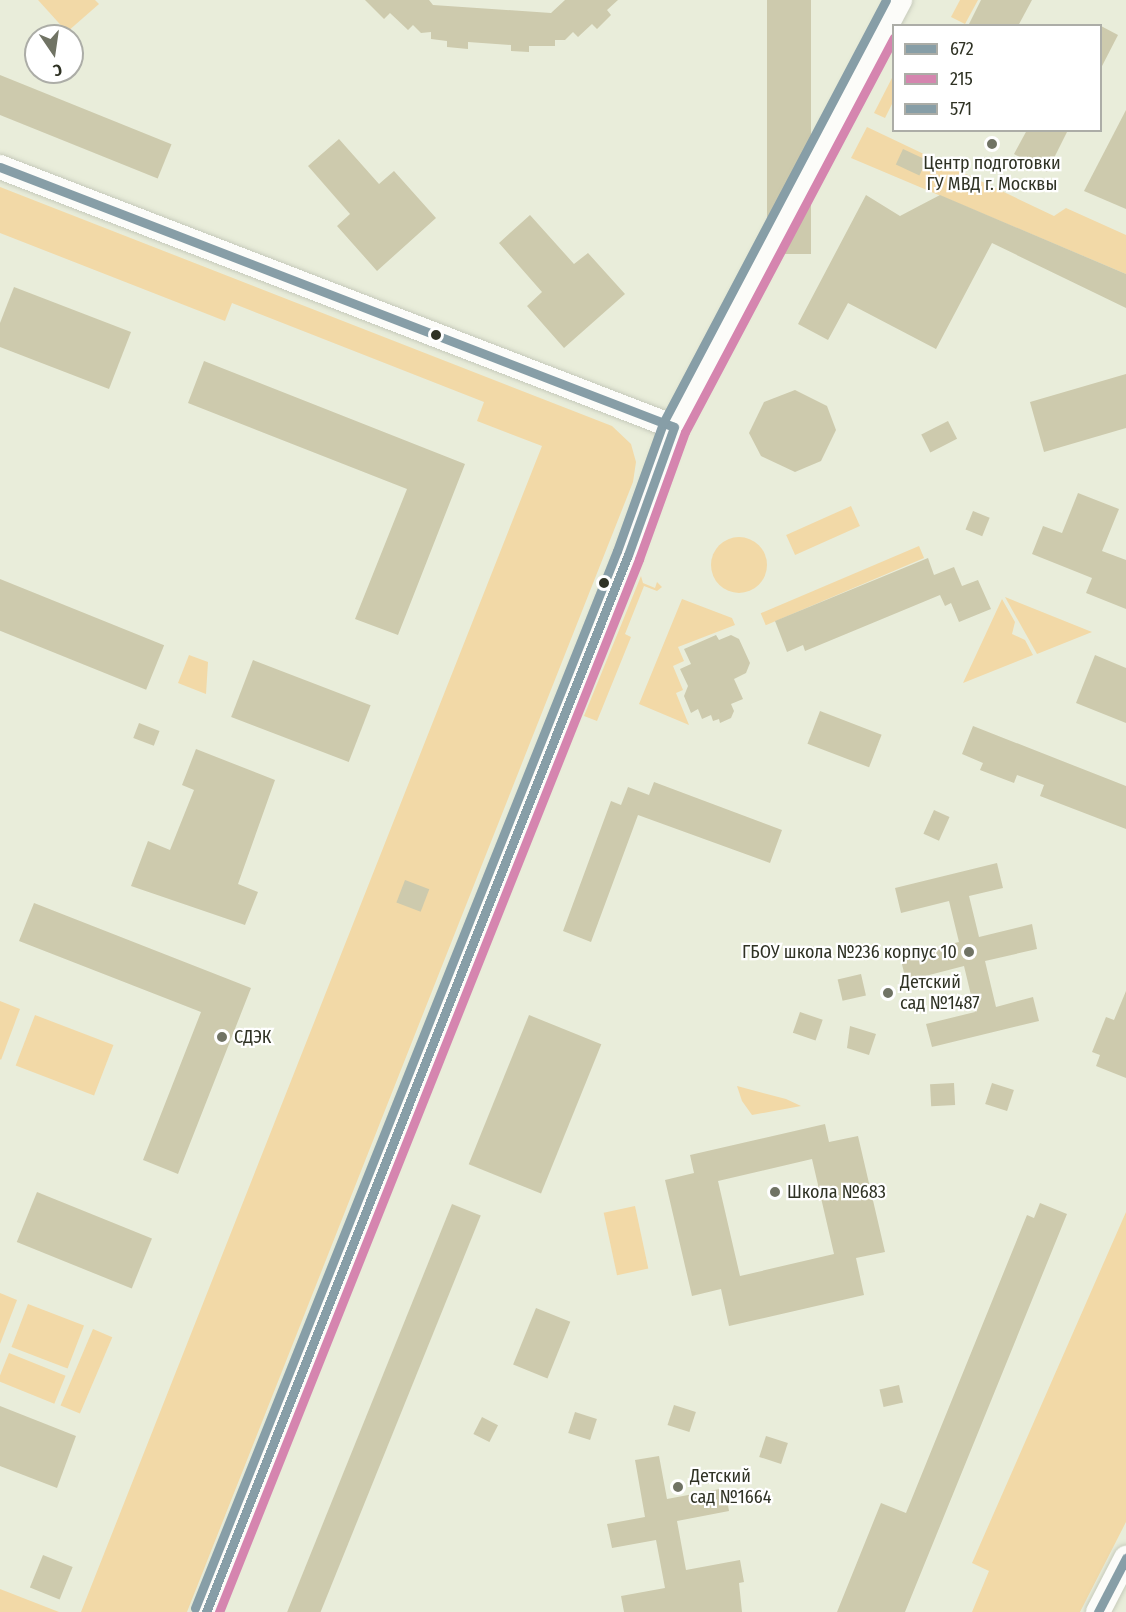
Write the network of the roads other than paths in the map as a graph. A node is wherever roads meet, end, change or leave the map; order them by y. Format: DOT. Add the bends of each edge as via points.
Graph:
graph roads {
  1 [pos="900,0"];
  2 [pos="0,167"];
  3 [pos="674,427"];
  4 [pos="1126,1558"];
  5 [pos="206,1612"];
  6 [pos="1098,1612"];
  1 -- 3 [label="street"];
  2 -- 3 [label="street"];
  3 -- 5 [label="street" via="628,555"];
  4 -- 6 [label="street"];
}
